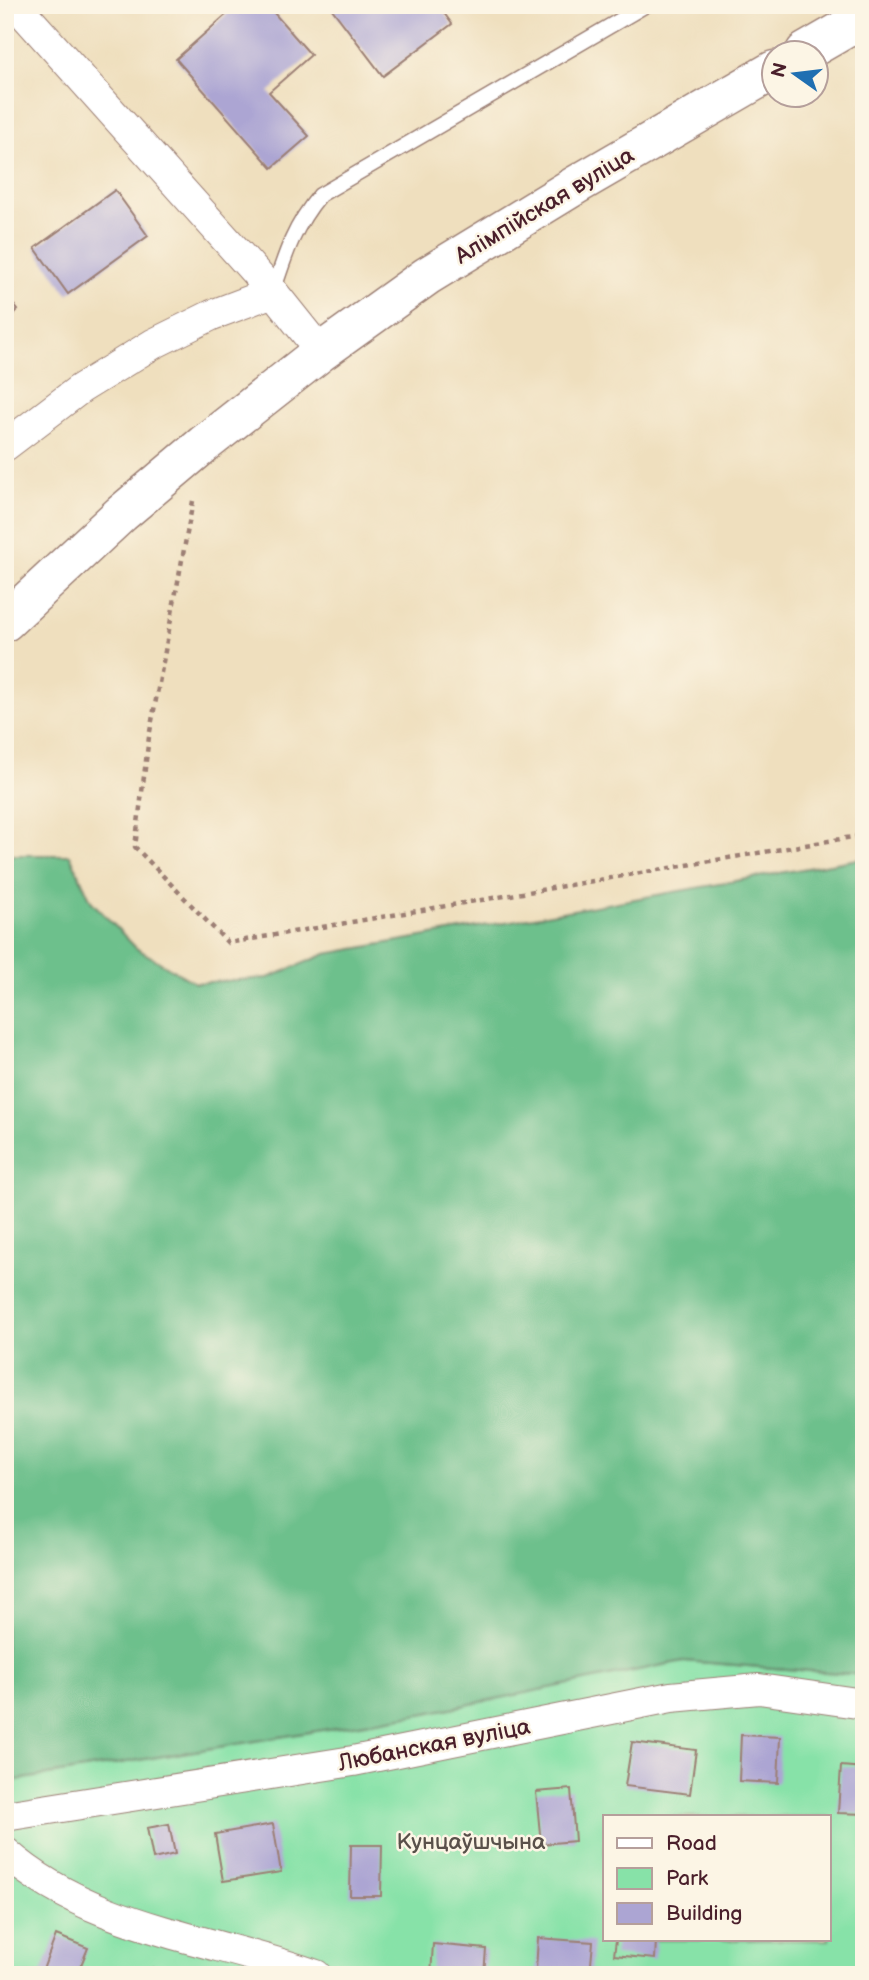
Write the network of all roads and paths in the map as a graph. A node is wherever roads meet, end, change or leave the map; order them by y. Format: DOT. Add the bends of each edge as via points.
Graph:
graph roads {
  1 [pos="16,5"];
  2 [pos="646,5"];
  3 [pos="864,18"];
  4 [pos="829,38"];
  5 [pos="760,79"];
  6 [pos="272,292"];
  7 [pos="321,352"];
  8 [pos="5,446"];
  9 [pos="194,498"];
  10 [pos="5,622"];
  11 [pos="864,835"];
  12 [pos="864,1704"];
  13 [pos="5,1816"];
  14 [pos="5,1852"];
  15 [pos="316,1975"];
  1 -- 6 [label="street"];
  2 -- 6 [label="lane" via="320,195 291,238"];
  3 -- 4 [label="street"];
  5 -- 7 [label="street, Алімпійская вуліца" via="427,276"];
  6 -- 7 [label="street"];
  6 -- 8 [label="street" via="153,344 80,389"];
  7 -- 10 [label="street, Алімпійская вуліца" via="121,514"];
  9 -- 11 [label="path" via="149,737 135,847 228,943"];
  12 -- 13 [label="street, Любанская вуліца" via="759,1689 671,1697 353,1761"];
  14 -- 15 [label="street" via="49,1886 97,1908"];
}
